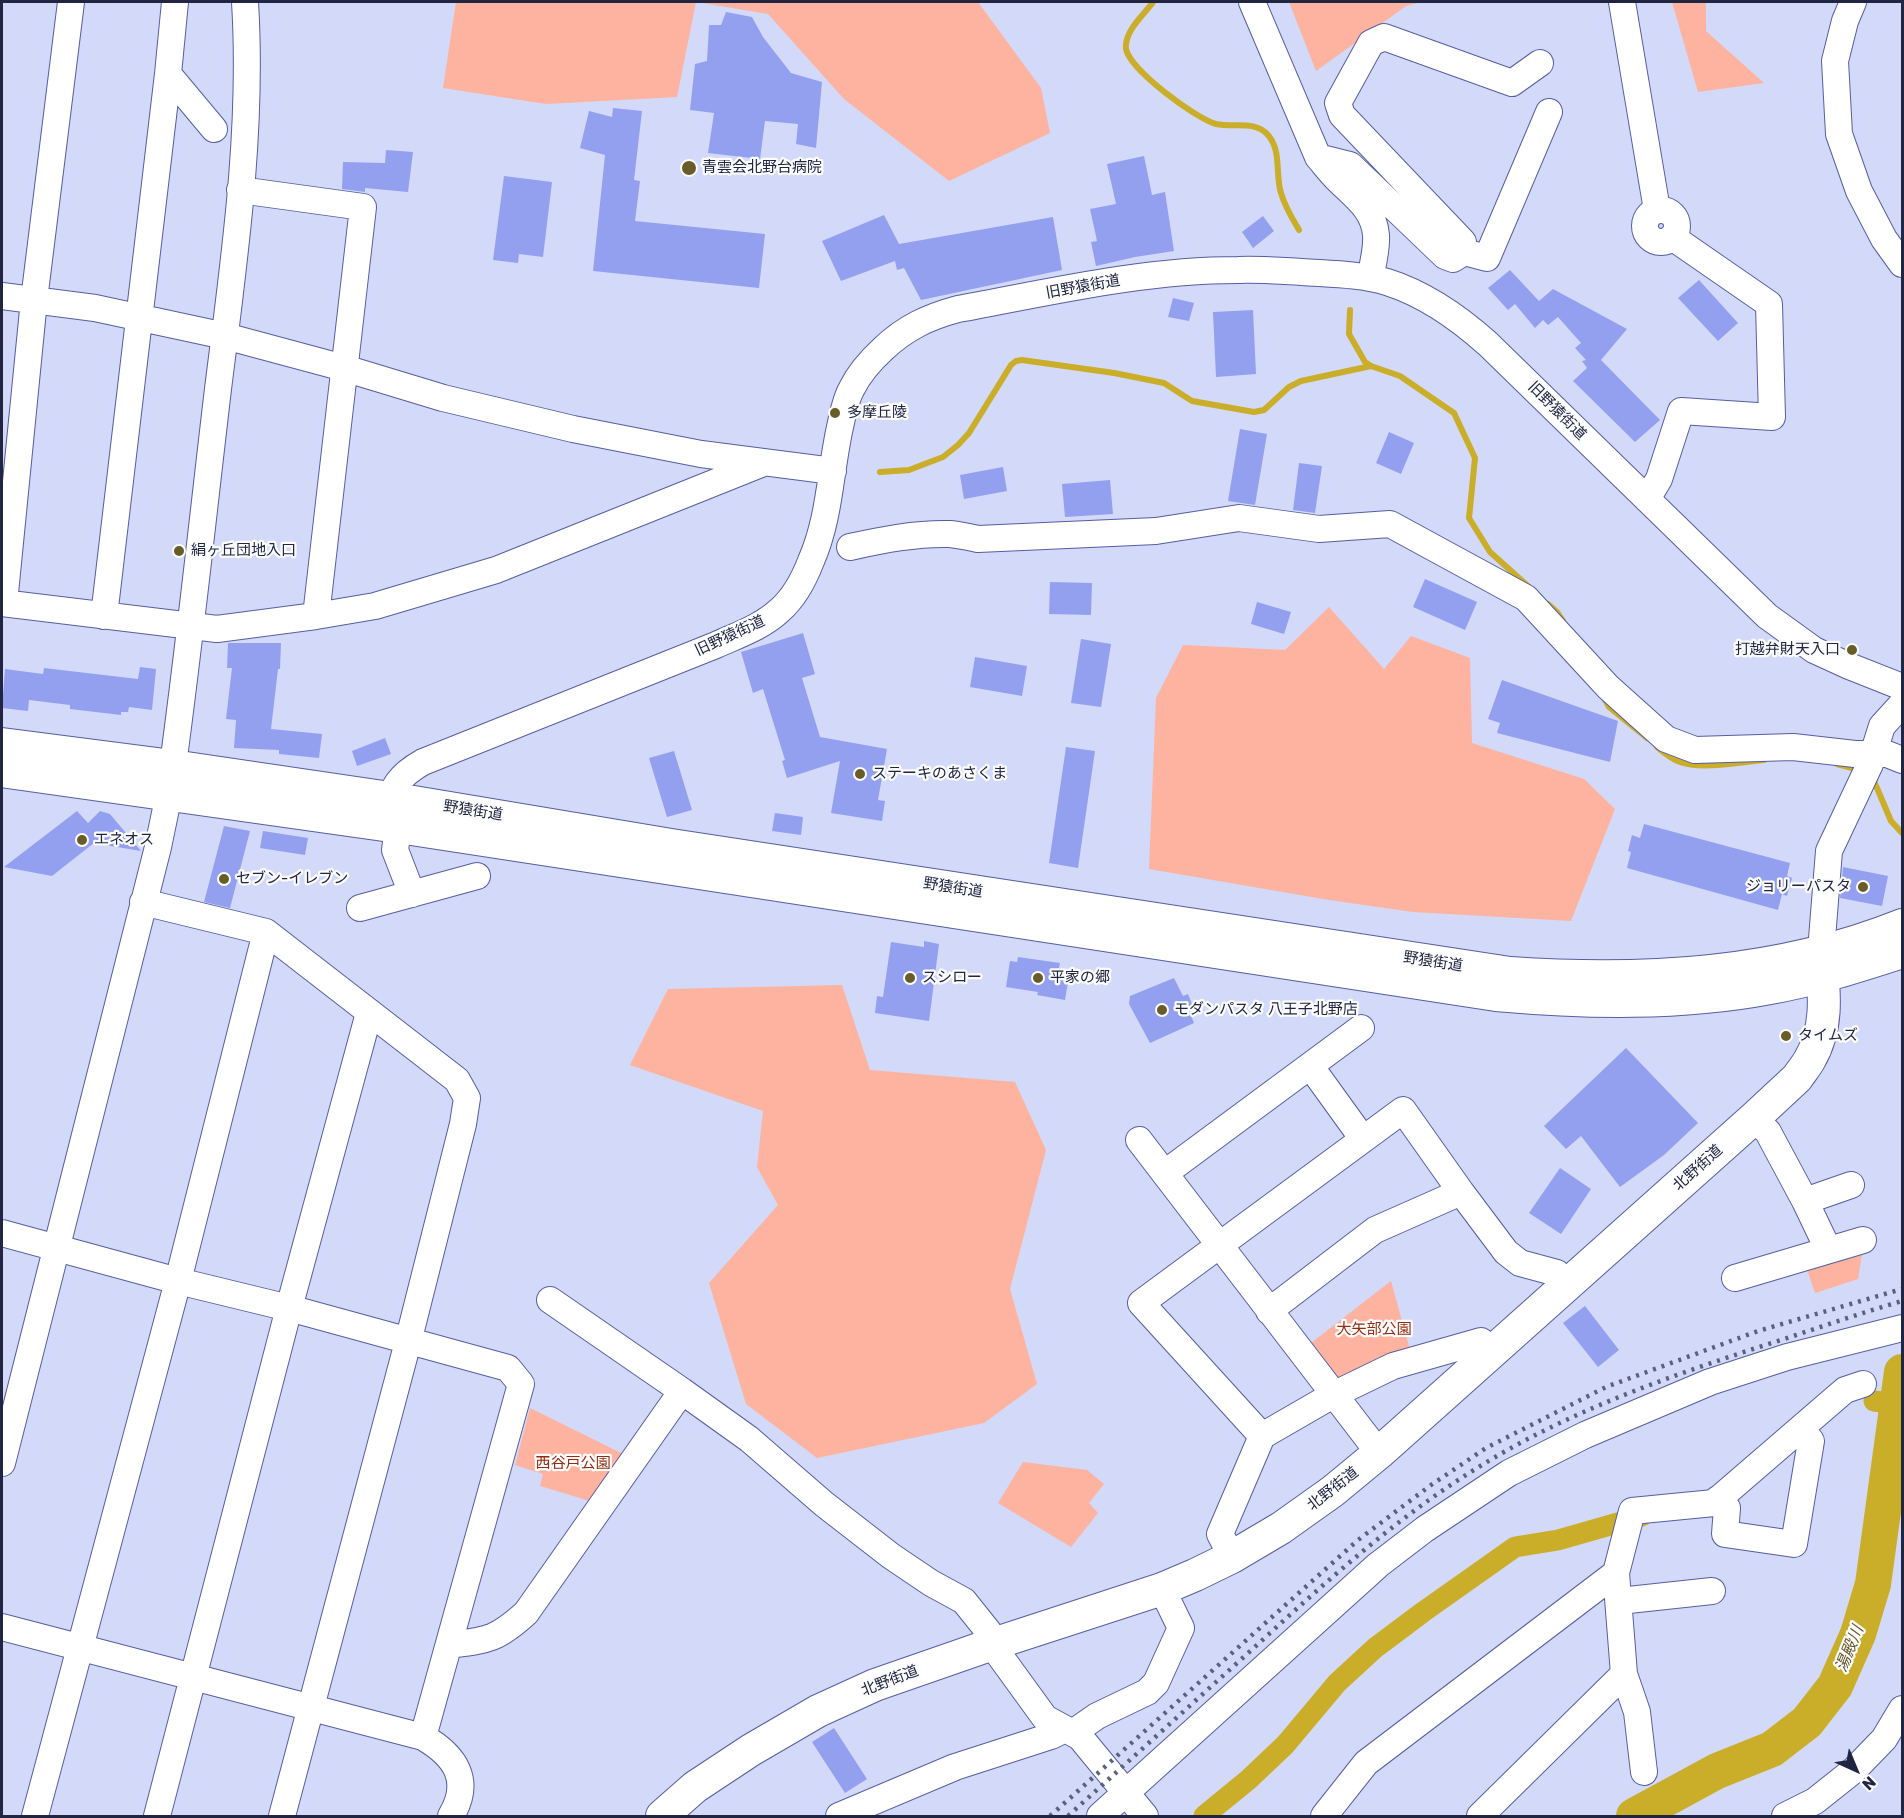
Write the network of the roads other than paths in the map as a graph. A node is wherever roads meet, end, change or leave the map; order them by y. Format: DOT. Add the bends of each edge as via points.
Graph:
graph roads {
  1 [pos="70,2"];
  2 [pos="175,2"];
  3 [pos="245,2"];
  4 [pos="1252,2"];
  5 [pos="1622,2"];
  6 [pos="1853,2"];
  7 [pos="1540,63"];
  8 [pos="168,74"];
  9 [pos="1549,112"];
  10 [pos="214,129"];
  11 [pos="1318,157"];
  12 [pos="240,190"];
  13 [pos="1464,252"];
  14 [pos="1902,264"];
  15 [pos="1370,278"];
  16 [pos="2,296"];
  17 [pos="34,300"];
  18 [pos="138,317"];
  19 [pos="225,336"];
  20 [pos="344,368"];
  21 [pos="764,462"];
  22 [pos="833,471"];
  23 [pos="1647,499"];
  24 [pos="850,547"];
  25 [pos="3,603"];
  26 [pos="104,616"];
  27 [pos="316,616"];
  28 [pos="190,627"];
  29 [pos="1902,687"];
  30 [pos="1902,704"];
  31 [pos="2,744"];
  32 [pos="1871,759"];
  33 [pos="1902,760"];
  34 [pos="2,771"];
  35 [pos="171,780"];
  36 [pos="389,817"];
  37 [pos="477,876"];
  38 [pos="412,894"];
  39 [pos="143,902"];
  40 [pos="360,908"];
  41 [pos="1902,926"];
  42 [pos="266,932"];
  43 [pos="1902,952"];
  44 [pos="1822,964"];
  45 [pos="369,1013"];
  46 [pos="1361,1028"];
  47 [pos="1311,1066"];
  48 [pos="1754,1118"];
  49 [pos="1363,1139"];
  50 [pos="1139,1140"];
  51 [pos="1165,1173"];
  52 [pos="1851,1185"];
  53 [pos="1461,1192"];
  54 [pos="1805,1201"];
  55 [pos="2,1233"];
  56 [pos="1863,1240"];
  57 [pos="1219,1245"];
  58 [pos="57,1247"];
  59 [pos="1828,1249"];
  60 [pos="1735,1278"];
  61 [pos="178,1281"];
  62 [pos="1567,1285"];
  63 [pos="550,1300"];
  64 [pos="289,1308"];
  65 [pos="1269,1311"];
  66 [pos="1902,1328"];
  67 [pos="408,1342"];
  68 [pos="1494,1352"];
  69 [pos="1863,1384"];
  70 [pos="682,1391"];
  71 [pos="1333,1395"];
  72 [pos="1800,1428"];
  73 [pos="1262,1436"];
  74 [pos="1379,1453"];
  75 [pos="2,1463"];
  76 [pos="1718,1499"];
  77 [pos="1232,1557"];
  78 [pos="1616,1573"];
  79 [pos="1162,1589"];
  80 [pos="1712,1591"];
  81 [pos="1619,1601"];
  82 [pos="2,1627"];
  83 [pos="993,1644"];
  84 [pos="449,1645"];
  85 [pos="80,1648"];
  86 [pos="1624,1674"];
  87 [pos="194,1677"];
  88 [pos="310,1708"];
  89 [pos="1902,1710"];
  90 [pos="1070,1731"];
  91 [pos="423,1737"];
  92 [pos="1644,1772"];
  93 [pos="1126,1793"];
  94 [pos="35,1816"];
  95 [pos="157,1816"];
  96 [pos="282,1816"];
  97 [pos="451,1816"];
  98 [pos="662,1816"];
  99 [pos="839,1816"];
  100 [pos="1100,1816"];
  101 [pos="1145,1816"];
  102 [pos="1324,1816"];
  103 [pos="1480,1816"];
  104 [pos="1785,1816"];
  1 -- 17 [label="street"];
  2 -- 8 [label="street"];
  3 -- 12 [label="street" via="248,46"];
  4 -- 11 [label="street"];
  5 -- 23 [label="street" via="1657,210 1668,211 1675,218 1677,228 1672,237 1769,304 1772,417 1681,411 1659,479"];
  6 -- 14 [label="street" via="1835,61 1839,134 1859,191"];
  7 -- 13 [label="street" via="1512,83 1384,37 1371,43 1338,103 1342,115 1463,242"];
  8 -- 10 [label="street"];
  8 -- 18 [label="street"];
  9 -- 13 [label="street" via="1487,258"];
  11 -- 13 [label="street" via="1350,165 1445,256 1453,259"];
  11 -- 15 [label="street" via="1370,213 1376,235"];
  12 -- 19 [label="street"];
  12 -- 20 [label="street" via="363,207"];
  15 -- 22 [label="street, 旧野猿街道" via="1238,270 1151,276 1103,289 937,314 906,329 860,374 845,405"];
  15 -- 23 [label="street, 旧野猿街道" via="1438,306 1474,332"];
  16 -- 17 [label="street"];
  17 -- 18 [label="street"];
  17 -- 25 [label="street"];
  18 -- 19 [label="street"];
  18 -- 26 [label="street"];
  19 -- 20 [label="street"];
  19 -- 28 [label="street"];
  20 -- 21 [label="street" via="443,398 573,429"];
  20 -- 27 [label="street"];
  21 -- 22 [label="street"];
  21 -- 27 [label="street" via="496,570 375,606"];
  22 -- 36 [label="street, 旧野猿街道" via="822,534 802,583 781,610 760,626 411,769 398,781"];
  23 -- 29 [label="street, 旧野猿街道" via="1783,629 1831,659"];
  24 -- 32 [label="street" via="928,535 978,539 1156,531 1239,518 1319,530 1390,524 1526,598 1603,682 1666,739 1695,750 1793,747"];
  25 -- 26 [label="street"];
  26 -- 28 [label="street"];
  27 -- 28 [label="street" via="217,629"];
  28 -- 35 [label="street"];
  30 -- 32 [label="street" via="1882,726"];
  31 -- 35 [label="main road, 野猿街道"];
  32 -- 33 [label="street" via="1887,754"];
  32 -- 44 [label="street" via="1829,851"];
  34 -- 35 [label="main road, 野猿街道"];
  35 -- 36 [label="main road, 野猿街道"];
  35 -- 39 [label="street"];
  36 -- 38 [label="street" via="395,850"];
  36 -- 44 [label="main road, 野猿街道" via="715,851 1510,973 1643,976 1769,964"];
  37 -- 38 [label="street"];
  38 -- 40 [label="street"];
  39 -- 42 [label="street"];
  39 -- 58 [label="street"];
  41 -- 44 [label="main road, 野猿街道"];
  42 -- 45 [label="street"];
  42 -- 61 [label="street"];
  43 -- 44 [label="main road, 野猿街道"];
  44 -- 48 [label="main road, 北野街道" via="1823,1020 1811,1057 1797,1078"];
  45 -- 64 [label="street"];
  45 -- 67 [label="street" via="457,1080 467,1098"];
  46 -- 47 [label="street"];
  47 -- 49 [label="street"];
  47 -- 51 [label="street"];
  48 -- 54 [label="street" via="1768,1132"];
  48 -- 62 [label="main road, 北野街道"];
  49 -- 53 [label="street" via="1403,1110"];
  49 -- 57 [label="street"];
  50 -- 51 [label="street"];
  51 -- 57 [label="street"];
  52 -- 54 [label="street"];
  53 -- 62 [label="street" via="1506,1252 1520,1263 1557,1273"];
  53 -- 65 [label="street" via="1375,1230"];
  54 -- 59 [label="street"];
  55 -- 58 [label="street"];
  56 -- 59 [label="street"];
  57 -- 65 [label="street"];
  57 -- 73 [label="street" via="1142,1303"];
  58 -- 61 [label="street"];
  58 -- 75 [label="street"];
  59 -- 60 [label="street"];
  61 -- 64 [label="street"];
  61 -- 85 [label="street"];
  62 -- 68 [label="main road, 北野街道"];
  63 -- 70 [label="street"];
  64 -- 67 [label="street"];
  64 -- 87 [label="street"];
  65 -- 71 [label="street"];
  66 -- 93 [label="street" via="1787,1357 1710,1382 1584,1435 1509,1473 1378,1565"];
  67 -- 84 [label="street" via="508,1368 521,1384"];
  67 -- 88 [label="street"];
  68 -- 71 [label="street" via="1481,1341 1393,1366"];
  68 -- 74 [label="main road, 北野街道"];
  69 -- 72 [label="street" via="1845,1390"];
  70 -- 83 [label="street" via="748,1439 891,1557 964,1601 988,1631"];
  70 -- 84 [label="street" via="526,1614 486,1641"];
  71 -- 73 [label="street"];
  71 -- 74 [label="street"];
  72 -- 76 [label="street"];
  72 -- 76 [label="street" via="1811,1441 1794,1544 1725,1534 1727,1508"];
  73 -- 77 [label="street" via="1220,1534"];
  74 -- 77 [label="main road, 北野街道" via="1316,1504"];
  76 -- 78 [label="street" via="1713,1503 1632,1510"];
  77 -- 79 [label="main road, 北野街道"];
  78 -- 81 [label="street"];
  78 -- 102 [label="street" via="1366,1763"];
  79 -- 83 [label="main road, 北野街道"];
  79 -- 90 [label="street" via="1181,1628 1156,1683 1148,1692"];
  80 -- 81 [label="street"];
  81 -- 86 [label="street"];
  82 -- 85 [label="street"];
  83 -- 90 [label="street" via="1045,1718"];
  83 -- 98 [label="main road, 北野街道" via="874,1685 818,1711 695,1787"];
  84 -- 91 [label="street"];
  85 -- 87 [label="street"];
  85 -- 94 [label="street"];
  86 -- 92 [label="street" via="1637,1712"];
  86 -- 103 [label="street"];
  87 -- 88 [label="street"];
  87 -- 95 [label="street"];
  88 -- 91 [label="street"];
  88 -- 96 [label="street"];
  89 -- 104 [label="street" via="1884,1739 1854,1770 1815,1801"];
  90 -- 93 [label="street" via="1080,1737"];
  90 -- 99 [label="street" via="955,1767"];
  91 -- 97 [label="street" via="449,1755 460,1776 459,1803"];
  93 -- 100 [label="street"];
  93 -- 101 [label="street"];
}
